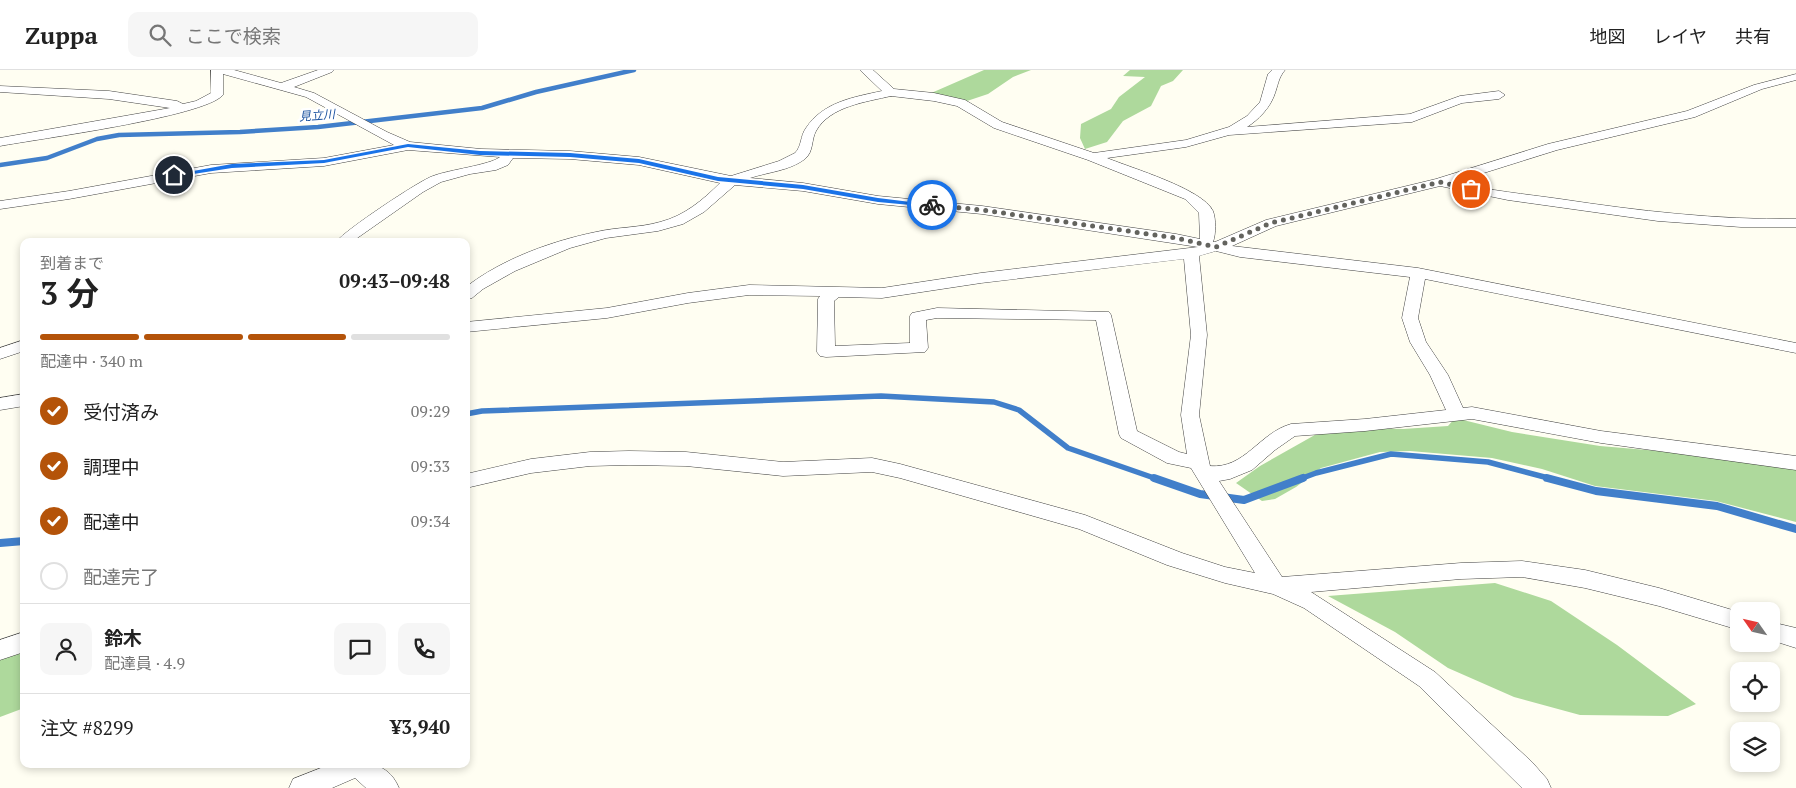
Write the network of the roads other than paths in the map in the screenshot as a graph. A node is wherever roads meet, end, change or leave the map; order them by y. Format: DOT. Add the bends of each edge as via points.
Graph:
graph roads {
  1 [pos="217,70"];
  2 [pos="222,70"];
  3 [pos="328,70"];
  4 [pos="866,70"];
  5 [pos="1279,70"];
  6 [pos="1768,70"];
  7 [pos="1793,78"];
  8 [pos="282,87"];
  9 [pos="0,89"];
  10 [pos="891,92"];
  11 [pos="1499,95"];
  12 [pos="188,107"];
  13 [pos="1226,132"];
  14 [pos="0,142"];
  15 [pos="408,146"];
  16 [pos="509,154"];
  17 [pos="1093,157"];
  18 [pos="732,181"];
  19 [pos="1440,182"];
  20 [pos="0,205"];
  21 [pos="1796,224"];
  22 [pos="348,238"];
  23 [pos="1204,248"];
  24 [pos="1418,273"];
  25 [pos="470,292"];
  26 [pos="835,292"];
  27 [pos="470,327"];
  28 [pos="20,346"];
  29 [pos="1796,348"];
  30 [pos="0,354"];
  31 [pos="20,401"];
  32 [pos="0,404"];
  33 [pos="1457,414"];
  34 [pos="1796,463"];
  35 [pos="1201,467"];
  36 [pos="470,481"];
  37 [pos="1277,586"];
  38 [pos="1730,618"];
  39 [pos="1780,634"];
  40 [pos="1796,638"];
  41 [pos="20,643"];
  42 [pos="0,650"];
  43 [pos="349,768"];
  44 [pos="363,768"];
  45 [pos="302,788"];
  46 [pos="386,788"];
  47 [pos="1538,788"];
  1 -- 12 [label="street" via="217,95"];
  2 -- 8 [label="street"];
  3 -- 8 [label="street"];
  4 -- 10 [label="street"];
  5 -- 13 [label="street" via="1274,74 1266,102 1256,115"];
  6 -- 7 [label="street"];
  7 -- 19 [label="street" via="1758,87 1691,114 1553,147"];
  8 -- 15 [label="street" via="310,95 383,136"];
  9 -- 12 [label="street" via="109,96"];
  10 -- 17 [label="street" via="962,103 998,125"];
  10 -- 18 [label="street" via="826,112 809,132 801,155 779,166"];
  11 -- 13 [label="street" via="1460,100 1428,113 1393,121"];
  12 -- 14 [label="street"];
  13 -- 17 [label="street" via="1190,143"];
  15 -- 16 [label="street"];
  15 -- 20 [label="street" via="324,162 211,169"];
  16 -- 18 [label="street" via="639,161"];
  16 -- 22 [label="street" via="503,162 491,167 436,179"];
  17 -- 23 [label="street" via="1182,192 1196,201 1206,212 1208,236"];
  18 -- 23 [label="street" via="982,210 1176,238"];
  18 -- 25 [label="street" via="698,210 678,222 578,241 489,278"];
  19 -- 21 [label="street" via="1519,198 1667,218 1752,225"];
  19 -- 23 [label="street" via="1271,223"];
  23 -- 24 [label="street"];
  23 -- 26 [label="street" via="882,293"];
  23 -- 35 [label="street" via="1190,415"];
  24 -- 29 [label="street"];
  24 -- 33 [label="street" via="1410,318 1418,342 1439,375"];
  26 -- 27 [label="street" via="749,290 607,313"];
  26 -- 35 [label="street" via="826,299 826,352 919,348 918,316 937,313 1103,315 1128,434 1174,458"];
  28 -- 30 [label="street"];
  31 -- 32 [label="street"];
  33 -- 34 [label="street" via="1493,416 1601,437"];
  33 -- 35 [label="street" via="1292,430 1245,465 1223,474"];
  35 -- 37 [label="street"];
  36 -- 37 [label="street" via="531,466 590,460 686,460 782,469 872,465 1085,522 1175,559"];
  37 -- 38 [label="street" via="1522,569 1585,579"];
  37 -- 47 [label="street" via="1312,602 1427,679"];
  39 -- 40 [label="street"];
  41 -- 42 [label="street"];
  43 -- 45 [label="street"];
  44 -- 46 [label="street"];
}
